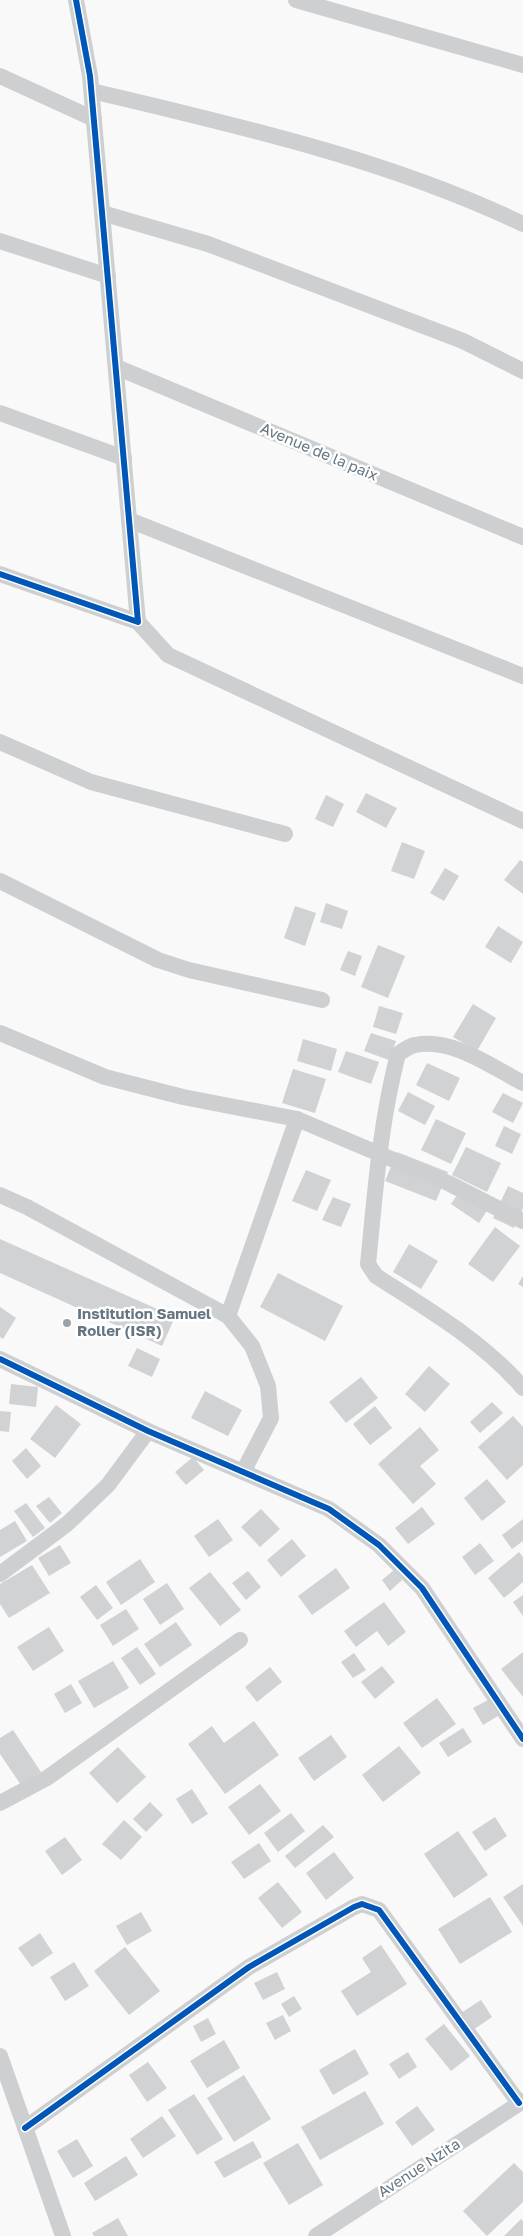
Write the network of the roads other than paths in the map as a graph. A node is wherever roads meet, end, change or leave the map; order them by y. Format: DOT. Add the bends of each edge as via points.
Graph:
graph roads {
  1 [pos="76,0"];
  2 [pos="296,0"];
  3 [pos="523,65"];
  4 [pos="0,76"];
  5 [pos="92,91"];
  6 [pos="94,120"];
  7 [pos="102,213"];
  8 [pos="523,224"];
  9 [pos="0,241"];
  10 [pos="108,276"];
  11 [pos="116,366"];
  12 [pos="523,371"];
  13 [pos="0,413"];
  14 [pos="124,458"];
  15 [pos="129,520"];
  16 [pos="523,537"];
  17 [pos="0,574"];
  18 [pos="138,622"];
  19 [pos="523,676"];
  20 [pos="0,742"];
  21 [pos="523,821"];
  22 [pos="285,834"];
  23 [pos="0,881"];
  24 [pos="322,1000"];
  25 [pos="0,1033"];
  26 [pos="523,1083"];
  27 [pos="297,1119"];
  28 [pos="380,1154"];
  29 [pos="0,1195"];
  30 [pos="523,1220"];
  31 [pos="228,1316"];
  32 [pos="0,1358"];
  33 [pos="523,1388"];
  34 [pos="148,1431"];
  35 [pos="244,1472"];
  36 [pos="0,1574"];
  37 [pos="240,1640"];
  38 [pos="523,1739"];
  39 [pos="0,1803"];
  40 [pos="0,2056"];
  41 [pos="521,2102"];
  42 [pos="25,2128"];
  43 [pos="63,2236"];
  44 [pos="316,2236"];
  1 -- 5 [label="street"];
  2 -- 3 [label="street"];
  4 -- 6 [label="street"];
  5 -- 6 [label="street"];
  5 -- 8 [label="street" via="219,122 390,170"];
  6 -- 7 [label="street"];
  7 -- 10 [label="street"];
  7 -- 12 [label="street" via="208,244 463,341"];
  9 -- 10 [label="street"];
  10 -- 11 [label="street"];
  11 -- 14 [label="street"];
  11 -- 16 [label="street, Avenue de la paix"];
  13 -- 14 [label="street"];
  14 -- 15 [label="street"];
  15 -- 18 [label="street"];
  15 -- 19 [label="street"];
  17 -- 18 [label="street"];
  18 -- 21 [label="street" via="168,655"];
  20 -- 22 [label="street" via="91,782"];
  23 -- 24 [label="street" via="158,960"];
  25 -- 27 [label="street" via="105,1078"];
  26 -- 28 [label="street" via="453,1048 413,1045 398,1054"];
  27 -- 28 [label="street"];
  27 -- 31 [label="street"];
  28 -- 30 [label="street"];
  28 -- 33 [label="street" via="368,1264 376,1276 453,1326 510,1373"];
  29 -- 31 [label="street"];
  31 -- 35 [label="street" via="252,1346 268,1386 271,1418"];
  32 -- 34 [label="street"];
  34 -- 35 [label="street"];
  34 -- 36 [label="street" via="108,1485 67,1524"];
  35 -- 38 [label="street" via="329,1509 379,1545 422,1588"];
  37 -- 39 [label="street" via="47,1778"];
  40 -- 42 [label="street"];
  41 -- 42 [label="street" via="379,1910 362,1904 249,1967"];
  41 -- 44 [label="street, Avenue Nzita"];
  42 -- 43 [label="street"];
}
